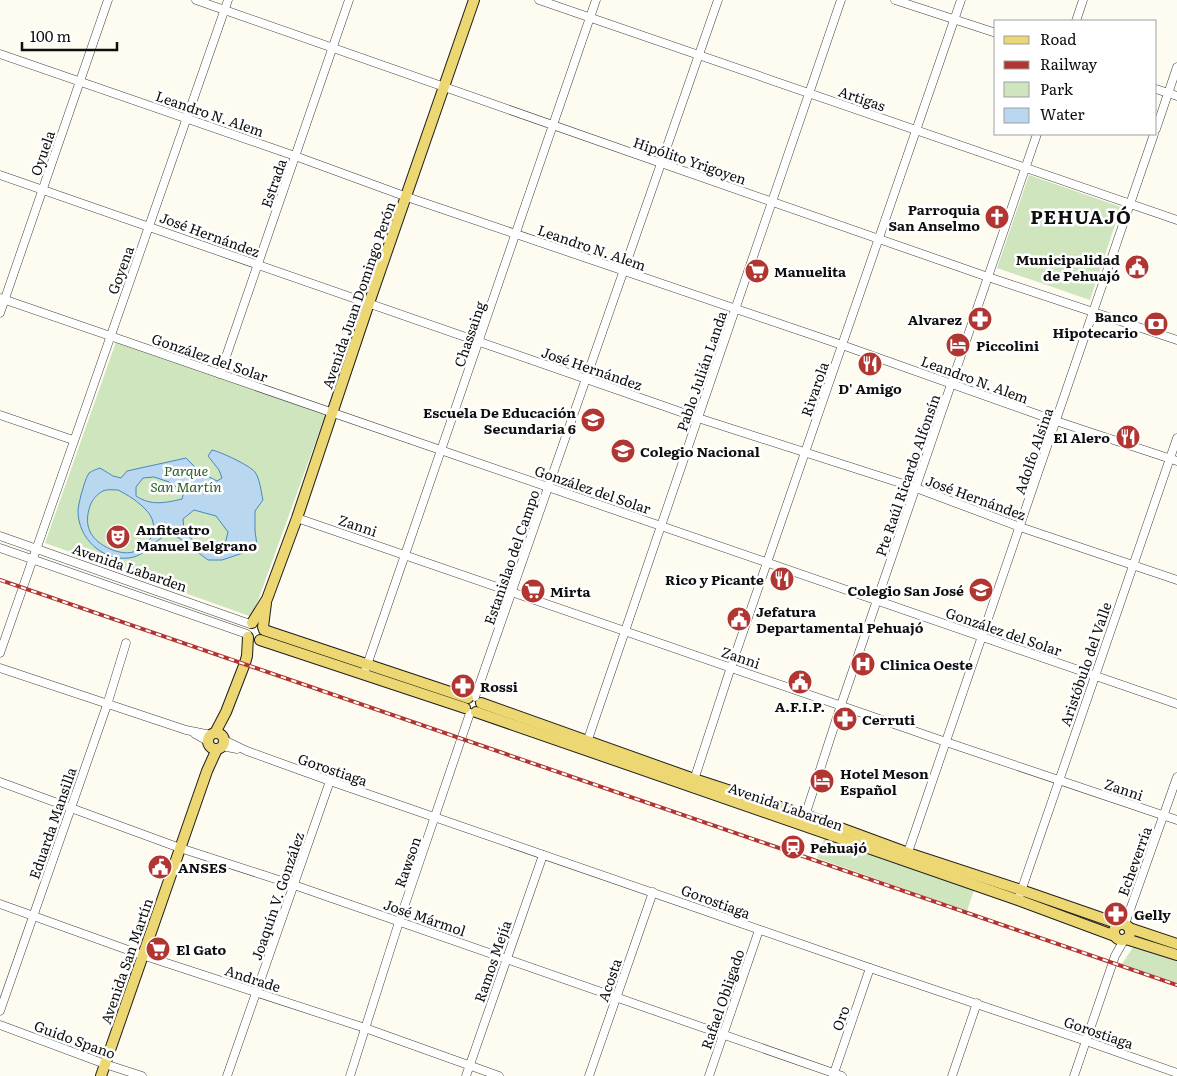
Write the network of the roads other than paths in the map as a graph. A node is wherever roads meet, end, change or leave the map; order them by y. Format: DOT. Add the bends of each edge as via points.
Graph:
graph roads {
  1 [pos="108,0"];
  2 [pos="196,0"];
  3 [pos="228,0"];
  4 [pos="349,0"];
  5 [pos="474,0"];
  6 [pos="540,0"];
  7 [pos="596,0"];
  8 [pos="718,0"];
  9 [pos="841,0"];
  10 [pos="895,0"];
  11 [pos="961,0"];
  12 [pos="1083,0"];
  13 [pos="224,10"];
  14 [pos="590,18"];
  15 [pos="954,19"];
  16 [pos="1076,20"];
  17 [pos="994,32"];
  18 [pos="333,48"];
  19 [pos="0,54"];
  20 [pos="699,54"];
  21 [pos="1177,67"];
  22 [pos="80,81"];
  23 [pos="444,88"];
  24 [pos="1157,89"];
  25 [pos="809,93"];
  26 [pos="1168,93"];
  27 [pos="1177,96"];
  28 [pos="187,119"];
  29 [pos="553,125"];
  30 [pos="1157,126"];
  31 [pos="916,130"];
  32 [pos="1037,135"];
  33 [pos="1154,135"];
  34 [pos="295,156"];
  35 [pos="661,164"];
  36 [pos="1026,167"];
  37 [pos="0,175"];
  38 [pos="43,190"];
  39 [pos="406,197"];
  40 [pos="772,202"];
  41 [pos="1130,205"];
  42 [pos="1177,220"];
  43 [pos="150,226"];
  44 [pos="516,233"];
  45 [pos="879,238"];
  46 [pos="257,265"];
  47 [pos="623,271"];
  48 [pos="988,277"];
  49 [pos="2,299"];
  50 [pos="369,303"];
  51 [pos="735,309"];
  52 [pos="1094,311"];
  53 [pos="0,313"];
  54 [pos="110,336"];
  55 [pos="1177,340"];
  56 [pos="480,341"];
  57 [pos="842,345"];
  58 [pos="220,374"];
  59 [pos="586,379"];
  60 [pos="952,384"];
  61 [pos="332,413"];
  62 [pos="0,414"];
  63 [pos="698,418"];
  64 [pos="1056,421"];
  65 [pos="1177,438"];
  66 [pos="73,440"];
  67 [pos="442,451"];
  68 [pos="805,452"];
  69 [pos="1173,460"];
  70 [pos="548,487"];
  71 [pos="916,488"];
  72 [pos="297,518"];
  73 [pos="661,526"];
  74 [pos="1020,527"];
  75 [pos="0,536"];
  76 [pos="0,548"];
  77 [pos="36,548"];
  78 [pos="406,555"];
  79 [pos="32,559"];
  80 [pos="767,563"];
  81 [pos="1133,564"];
  82 [pos="1177,580"];
  83 [pos="512,592"];
  84 [pos="267,599"];
  85 [pos="877,601"];
  86 [pos="251,624"];
  87 [pos="625,631"];
  88 [pos="257,635"];
  89 [pos="982,637"];
  90 [pos="126,643"];
  91 [pos="0,653"];
  92 [pos="731,667"];
  93 [pos="0,668"];
  94 [pos="366,670"];
  95 [pos="1095,676"];
  96 [pos="1177,704"];
  97 [pos="107,705"];
  98 [pos="473,705"];
  99 [pos="841,705"];
  100 [pos="216,741"];
  101 [pos="946,742"];
  102 [pos="586,745"];
  103 [pos="1177,777"];
  104 [pos="1058,780"];
  105 [pos="330,781"];
  106 [pos="0,782"];
  107 [pos="693,783"];
  108 [pos="71,808"];
  109 [pos="1164,816"];
  110 [pos="435,817"];
  111 [pos="803,820"];
  112 [pos="1177,820"];
  113 [pos="180,848"];
  114 [pos="543,855"];
  115 [pos="906,857"];
  116 [pos="294,884"];
  117 [pos="653,892"];
  118 [pos="1019,895"];
  119 [pos="0,904"];
  120 [pos="33,916"];
  121 [pos="399,922"];
  122 [pos="1124,925"];
  123 [pos="759,930"];
  124 [pos="1120,938"];
  125 [pos="1177,944"];
  126 [pos="142,955"];
  127 [pos="1177,955"];
  128 [pos="506,959"];
  129 [pos="870,968"];
  130 [pos="257,992"];
  131 [pos="616,998"];
  132 [pos="977,1003"];
  133 [pos="0,1011"];
  134 [pos="0,1025"];
  135 [pos="365,1028"];
  136 [pos="723,1035"];
  137 [pos="1086,1040"];
  138 [pos="105,1064"];
  139 [pos="470,1066"];
  140 [pos="1177,1073"];
  141 [pos="836,1075"];
  142 [pos="100,1076"];
  143 [pos="142,1076"];
  144 [pos="227,1076"];
  145 [pos="350,1076"];
  146 [pos="466,1076"];
  147 [pos="499,1076"];
  148 [pos="589,1076"];
  149 [pos="709,1076"];
  150 [pos="952,1076"];
  151 [pos="1074,1076"];
  1 -- 22 [label="street, Oyuela"];
  2 -- 13 [label="street, Hipólito Yrigoyen"];
  3 -- 13 [label="street, Goyena"];
  4 -- 18 [label="street, Estrada"];
  5 -- 23 [label="main road, Avenida Juan Domingo Perón"];
  6 -- 14 [label="street, Artigas"];
  7 -- 14 [label="street, Chassaing"];
  8 -- 20 [label="street, Estanislao del Campo"];
  9 -- 25 [label="street, Pablo Julián Landa"];
  10 -- 15 [label="street"];
  11 -- 15 [label="street, Rivarola"];
  12 -- 16 [label="street"];
  13 -- 18 [label="street, Hipólito Yrigoyen"];
  13 -- 28 [label="street, Goyena"];
  14 -- 20 [label="street, Artigas"];
  14 -- 29 [label="street, Chassaing"];
  15 -- 17 [label="street"];
  15 -- 31 [label="street, Rivarola"];
  18 -- 23 [label="street, Hipólito Yrigoyen"];
  18 -- 34 [label="street, Estrada"];
  19 -- 22 [label="street, Leandro N. Alem"];
  20 -- 25 [label="street, Artigas"];
  20 -- 35 [label="street, Estanislao del Campo"];
  21 -- 26 [label="street"];
  22 -- 28 [label="street, Leandro N. Alem"];
  22 -- 38 [label="street, Oyuela"];
  23 -- 29 [label="street, Hipólito Yrigoyen"];
  23 -- 39 [label="main road, Avenida Juan Domingo Perón"];
  24 -- 26 [label="street"];
  25 -- 31 [label="street, Artigas"];
  25 -- 40 [label="street, Pablo Julián Landa"];
  26 -- 27 [label="street"];
  26 -- 30 [label="street"];
  28 -- 34 [label="street, Leandro N. Alem"];
  28 -- 43 [label="street, Goyena"];
  29 -- 35 [label="street, Hipólito Yrigoyen"];
  29 -- 44 [label="street, Chassaing"];
  31 -- 36 [label="street, Artigas"];
  31 -- 45 [label="street, Rivarola"];
  32 -- 36 [label="street, Pte Raúl Ricardo Alfonsín"];
  33 -- 41 [label="street, Adolfo Alsina"];
  34 -- 39 [label="street, Leandro N. Alem"];
  34 -- 46 [label="street, Estrada"];
  35 -- 40 [label="street, Hipólito Yrigoyen"];
  35 -- 47 [label="street, Estanislao del Campo"];
  36 -- 41 [label="street, Artigas"];
  36 -- 48 [label="street, Pte Raúl Ricardo Alfonsín"];
  37 -- 38 [label="street, José Hernández"];
  38 -- 43 [label="street, José Hernández"];
  38 -- 49 [label="street, Oyuela"];
  39 -- 44 [label="street, Leandro N. Alem"];
  39 -- 50 [label="main road, Avenida Juan Domingo Perón"];
  40 -- 45 [label="street, Hipólito Yrigoyen"];
  40 -- 51 [label="street, Pablo Julián Landa"];
  41 -- 42 [label="street, Artigas"];
  41 -- 52 [label="street, Adolfo Alsina"];
  43 -- 46 [label="street, José Hernández"];
  43 -- 54 [label="street, Goyena"];
  44 -- 47 [label="street, Leandro N. Alem"];
  44 -- 56 [label="street, Chassaing"];
  45 -- 48 [label="street, Hipólito Yrigoyen"];
  45 -- 57 [label="street, Rivarola"];
  46 -- 50 [label="street, José Hernández"];
  46 -- 58 [label="street, Estrada"];
  47 -- 51 [label="street, Leandro N. Alem"];
  47 -- 59 [label="street, Estanislao del Campo"];
  48 -- 52 [label="street, Hipólito Yrigoyen"];
  48 -- 60 [label="street, Pte Raúl Ricardo Alfonsín"];
  49 -- 53 [label="street, Oyuela"];
  49 -- 54 [label="street, González del Solar"];
  50 -- 56 [label="street, José Hernández"];
  50 -- 61 [label="main road, Avenida Juan Domingo Perón"];
  51 -- 57 [label="street, Leandro N. Alem"];
  51 -- 63 [label="street, Pablo Julián Landa"];
  52 -- 55 [label="street, Hipólito Yrigoyen"];
  52 -- 64 [label="street, Adolfo Alsina"];
  54 -- 58 [label="street, González del Solar"];
  54 -- 66 [label="street, Goyena"];
  56 -- 59 [label="street, José Hernández"];
  56 -- 67 [label="street, Chassaing"];
  57 -- 60 [label="street, Leandro N. Alem"];
  57 -- 68 [label="street, Rivarola"];
  58 -- 61 [label="street, González del Solar"];
  59 -- 63 [label="street, José Hernández"];
  59 -- 70 [label="street, Estanislao del Campo"];
  60 -- 64 [label="street, Leandro N. Alem"];
  60 -- 71 [label="street, Pte Raúl Ricardo Alfonsín"];
  61 -- 67 [label="street, González del Solar"];
  61 -- 72 [label="main road, Avenida Juan Domingo Perón"];
  62 -- 66 [label="street"];
  63 -- 68 [label="street, José Hernández"];
  63 -- 73 [label="street, Pablo Julián Landa"];
  64 -- 69 [label="street, Leandro N. Alem"];
  64 -- 74 [label="street, Adolfo Alsina"];
  65 -- 69 [label="street, Aristóbulo del Valle"];
  66 -- 77 [label="street, Goyena"];
  67 -- 70 [label="street, González del Solar"];
  67 -- 78 [label="street, Chassaing"];
  68 -- 71 [label="street, José Hernández"];
  68 -- 80 [label="street, Rivarola"];
  69 -- 81 [label="street, Aristóbulo del Valle"];
  70 -- 73 [label="street, González del Solar"];
  70 -- 83 [label="street, Estanislao del Campo"];
  71 -- 74 [label="street, José Hernández"];
  71 -- 85 [label="street, Pte Raúl Ricardo Alfonsín"];
  72 -- 78 [label="street, Zanni"];
  72 -- 84 [label="main road, Avenida Juan Domingo Perón"];
  73 -- 80 [label="street, González del Solar"];
  73 -- 87 [label="street, Pablo Julián Landa"];
  74 -- 81 [label="street, José Hernández"];
  74 -- 89 [label="street, Adolfo Alsina"];
  75 -- 77 [label="street, Avenida Labarden"];
  76 -- 79 [label="street, Avenida Labarden"];
  77 -- 79 [label="street, Goyena"];
  77 -- 86 [label="street, Avenida Labarden"];
  78 -- 83 [label="street, Zanni"];
  78 -- 94 [label="street, Chassaing"];
  79 -- 88 [label="street, Avenida Labarden"];
  79 -- 91 [label="street, Goyena"];
  80 -- 85 [label="street, González del Solar"];
  80 -- 92 [label="street, Rivarola"];
  81 -- 82 [label="street, José Hernández"];
  81 -- 95 [label="street, Aristóbulo del Valle"];
  83 -- 87 [label="street, Zanni"];
  83 -- 98 [label="street, Estanislao del Campo"];
  84 -- 86 [label="main road, Avenida Juan Domingo Perón"];
  84 -- 88 [label="main road, Avenida Juan Domingo Perón"];
  85 -- 89 [label="street, González del Solar"];
  85 -- 99 [label="street, Pte Raúl Ricardo Alfonsín"];
  86 -- 88 [label="main road" via="259,623"];
  87 -- 92 [label="street, Zanni"];
  87 -- 102 [label="street, Pablo Julián Landa"];
  88 -- 94 [label="main road, Avenida Labarden"];
  88 -- 100 [label="main road, Avenida San Martín"];
  89 -- 95 [label="street, González del Solar"];
  89 -- 101 [label="street, Adolfo Alsina"];
  90 -- 97 [label="street, Eduarda Mansilla"];
  92 -- 99 [label="street, Zanni"];
  92 -- 107 [label="street, Rivarola"];
  93 -- 97 [label="street, Gorostiaga"];
  94 -- 98 [label="main road, Avenida Labarden"];
  95 -- 96 [label="street, González del Solar"];
  95 -- 104 [label="street, Aristóbulo del Valle"];
  97 -- 100 [label="street, Gorostiaga"];
  97 -- 108 [label="street, Eduarda Mansilla"];
  98 -- 102 [label="main road, Avenida Labarden"];
  98 -- 110 [label="street, Rawson"];
  99 -- 101 [label="street, Zanni"];
  99 -- 111 [label="street, Pte Raúl Ricardo Alfonsín"];
  100 -- 105 [label="street, Gorostiaga"];
  100 -- 113 [label="main road, Avenida San Martín"];
  101 -- 104 [label="street, Zanni"];
  101 -- 115 [label="street, Adolfo Alsina"];
  102 -- 107 [label="main road, Avenida Labarden"];
  103 -- 109 [label="street, Echeverría"];
  104 -- 109 [label="street, Zanni"];
  104 -- 118 [label="street, Aristóbulo del Valle"];
  105 -- 110 [label="street, Gorostiaga"];
  105 -- 116 [label="street, Joaquín V. González"];
  106 -- 108 [label="street, José Mármol"];
  107 -- 111 [label="main road, Avenida Labarden"];
  108 -- 113 [label="street, José Mármol"];
  108 -- 120 [label="street, Eduarda Mansilla"];
  109 -- 112 [label="street, Zanni"];
  109 -- 122 [label="street, Echeverría"];
  110 -- 114 [label="street, Gorostiaga"];
  110 -- 121 [label="street, Rawson"];
  111 -- 115 [label="main road, Avenida Labarden"];
  113 -- 116 [label="street, José Mármol"];
  113 -- 126 [label="main road, Avenida San Martín"];
  114 -- 117 [label="street, Gorostiaga"];
  114 -- 128 [label="street, Ramos Mejía"];
  115 -- 118 [label="main road, Avenida Labarden"];
  116 -- 121 [label="street, José Mármol"];
  116 -- 130 [label="street, Joaquín V. González"];
  117 -- 123 [label="street, Gorostiaga"];
  117 -- 131 [label="street, Acosta"];
  118 -- 122 [label="main road, Avenida Labarden"];
  118 -- 124 [label="main road, Avenida Labarden"];
  119 -- 120 [label="street, Andrade"];
  120 -- 126 [label="street, Andrade"];
  120 -- 133 [label="street, Eduarda Mansilla"];
  121 -- 128 [label="street, José Mármol"];
  121 -- 135 [label="street, Rawson"];
  122 -- 124 [label="main road" via="1115,928"];
  122 -- 124 [label="main road" via="1130,934"];
  122 -- 125 [label="main road, Avenida Labarden"];
  123 -- 129 [label="street, Gorostiaga"];
  123 -- 136 [label="street, Rafael Obligado"];
  124 -- 127 [label="main road, Avenida Labarden"];
  124 -- 137 [label="street"];
  126 -- 130 [label="street, Andrade"];
  126 -- 138 [label="main road, Avenida San Martín"];
  128 -- 131 [label="street, José Mármol"];
  128 -- 139 [label="street, Ramos Mejía"];
  129 -- 132 [label="street, Gorostiaga"];
  129 -- 141 [label="street, Oro"];
  130 -- 135 [label="street, Andrade"];
  130 -- 144 [label="street, Joaquín V. González"];
  131 -- 136 [label="street, José Mármol"];
  131 -- 148 [label="street, Acosta"];
  132 -- 137 [label="street, Gorostiaga"];
  132 -- 150 [label="street"];
  134 -- 138 [label="street, Guido Spano"];
  135 -- 139 [label="street, Andrade"];
  135 -- 145 [label="street, Rawson"];
  136 -- 141 [label="street, José Mármol"];
  136 -- 149 [label="street, Rafael Obligado"];
  137 -- 140 [label="street, Gorostiaga"];
  137 -- 151 [label="street"];
  138 -- 142 [label="main road, Avenida San Martín"];
  138 -- 143 [label="street, Guido Spano"];
  139 -- 146 [label="street, Ramos Mejía"];
  139 -- 147 [label="street, Andrade"];
}
